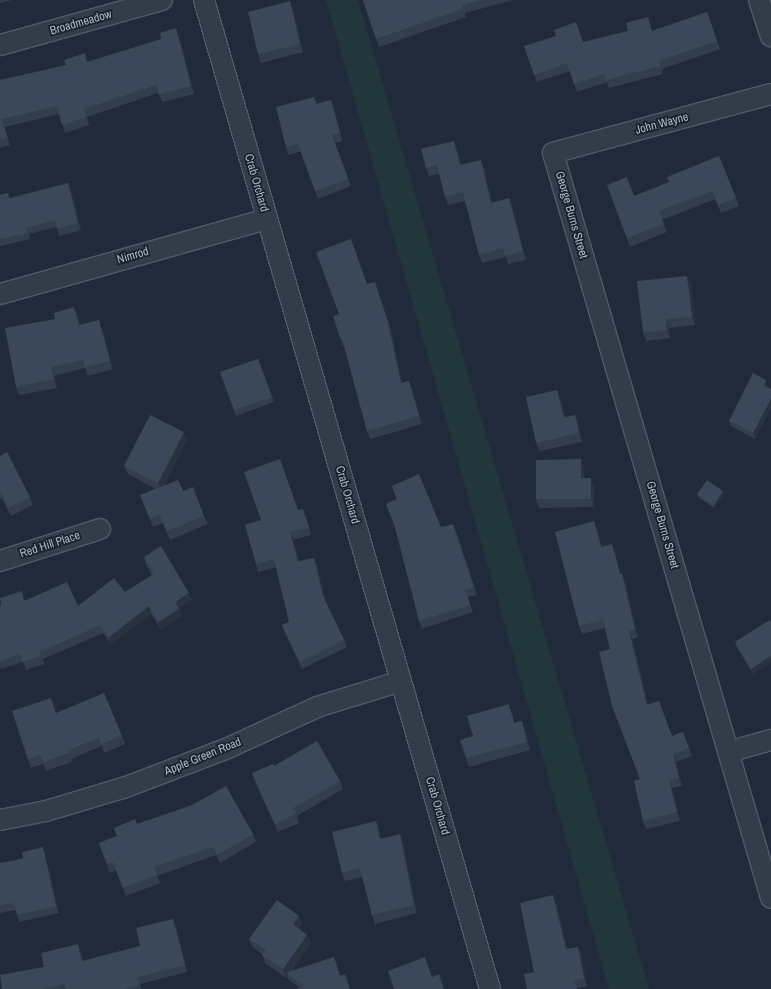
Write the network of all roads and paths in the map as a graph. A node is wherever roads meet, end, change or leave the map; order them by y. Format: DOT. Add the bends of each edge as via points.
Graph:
graph roads {
  1 [pos="162,0"];
  2 [pos="204,0"];
  3 [pos="759,0"];
  4 [pos="771,36"];
  5 [pos="0,45"];
  6 [pos="771,94"];
  7 [pos="553,153"];
  8 [pos="267,219"];
  9 [pos="0,294"];
  10 [pos="100,528"];
  11 [pos="0,561"];
  12 [pos="401,681"];
  13 [pos="771,740"];
  14 [pos="728,752"];
  15 [pos="0,820"];
  16 [pos="771,898"];
  17 [pos="490,989"];
  1 -- 5 [label="street, Broadmeadow"];
  2 -- 8 [label="street, Crab Orchard"];
  3 -- 4 [label="street"];
  6 -- 7 [label="street, John Wayne"];
  7 -- 14 [label="street, George Burns Street"];
  8 -- 9 [label="street, Nimrod"];
  8 -- 12 [label="street, Crab Orchard"];
  10 -- 11 [label="street, Red Hill Place"];
  12 -- 15 [label="street, Apple Green Road" via="317,707 228,748 126,787 46,811"];
  12 -- 17 [label="street, Crab Orchard"];
  13 -- 14 [label="street"];
  14 -- 16 [label="street, George Burns Street"];
}
